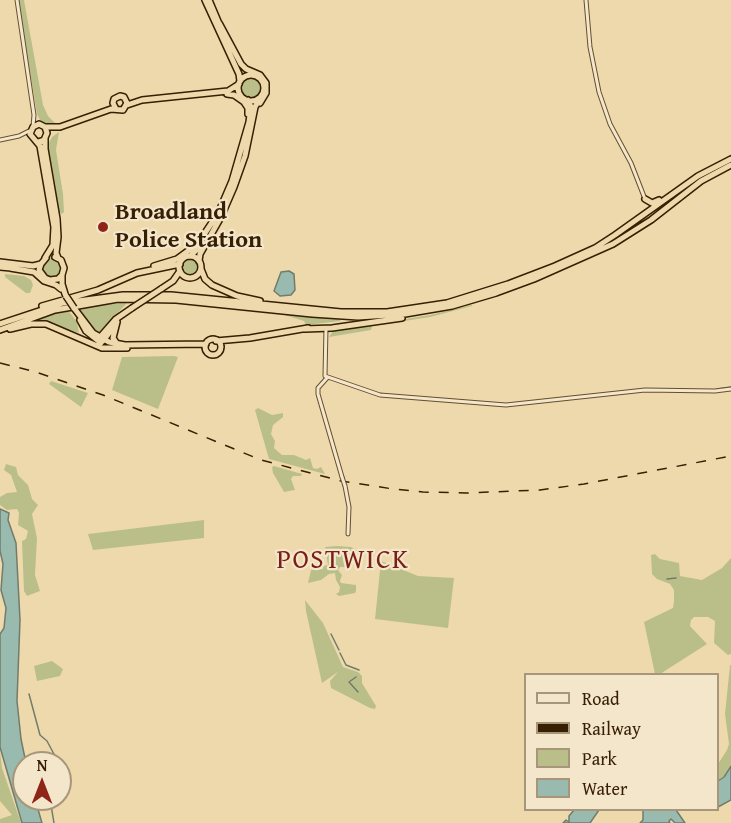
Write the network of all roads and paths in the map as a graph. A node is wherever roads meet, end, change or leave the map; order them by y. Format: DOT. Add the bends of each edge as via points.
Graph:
graph roads {
  1 [pos="17,0"];
  2 [pos="207,0"];
  3 [pos="586,0"];
  4 [pos="219,23"];
  5 [pos="250,75"];
  6 [pos="240,82"];
  7 [pos="228,92"];
  8 [pos="189,95"];
  9 [pos="240,95"];
  10 [pos="260,98"];
  11 [pos="248,100"];
  12 [pos="113,101"];
  13 [pos="126,102"];
  14 [pos="116,109"];
  15 [pos="102,111"];
  16 [pos="34,115"];
  17 [pos="253,124"];
  18 [pos="43,126"];
  19 [pos="31,128"];
  20 [pos="55,128"];
  21 [pos="19,136"];
  22 [pos="46,137"];
  23 [pos="0,140"];
  24 [pos="34,140"];
  25 [pos="244,142"];
  26 [pos="731,159"];
  27 [pos="731,165"];
  28 [pos="674,192"];
  29 [pos="645,200"];
  30 [pos="220,209"];
  31 [pos="644,214"];
  32 [pos="190,256"];
  33 [pos="45,258"];
  34 [pos="58,258"];
  35 [pos="199,261"];
  36 [pos="41,264"];
  37 [pos="0,265"];
  38 [pos="180,267"];
  39 [pos="10,268"];
  40 [pos="201,269"];
  41 [pos="41,274"];
  42 [pos="63,275"];
  43 [pos="186,277"];
  44 [pos="53,280"];
  45 [pos="173,281"];
  46 [pos="108,286"];
  47 [pos="63,292"];
  48 [pos="443,308"];
  49 [pos="315,310"];
  50 [pos="126,313"];
  51 [pos="80,318"];
  52 [pos="8,321"];
  53 [pos="117,322"];
  54 [pos="0,324"];
  55 [pos="0,331"];
  56 [pos="86,331"];
  57 [pos="325,332"];
  58 [pos="75,336"];
  59 [pos="244,339"];
  60 [pos="99,340"];
  61 [pos="216,341"];
  62 [pos="117,344"];
  63 [pos="153,344"];
  64 [pos="206,347"];
  65 [pos="220,347"];
  66 [pos="327,378"];
  67 [pos="731,389"];
  68 [pos="348,534"];
  1 -- 16 [label="street"];
  2 -- 4 [label="highway"];
  2 -- 6 [label="highway"];
  3 -- 29 [label="street" via="599,92"];
  4 -- 5 [label="highway" via="240,68"];
  4 -- 17 [label="highway" via="241,64 266,83 266,93"];
  5 -- 6 [label="highway"];
  5 -- 10 [label="highway" via="263,83"];
  6 -- 7 [label="highway"];
  6 -- 9 [label="highway"];
  7 -- 8 [label="highway"];
  7 -- 9 [label="highway"];
  8 -- 13 [label="highway"];
  8 -- 25 [label="highway" via="231,94 244,102 248,111"];
  9 -- 11 [label="highway"];
  10 -- 11 [label="highway"];
  10 -- 17 [label="highway"];
  11 -- 25 [label="highway" via="251,112"];
  12 -- 13 [label="highway" via="120,96"];
  12 -- 14 [label="highway"];
  12 -- 15 [label="highway"];
  13 -- 14 [label="highway" via="121,110"];
  14 -- 15 [label="highway"];
  15 -- 20 [label="highway"];
  16 -- 18 [label="street"];
  16 -- 19 [label="street"];
  17 -- 35 [label="highway" via="234,187"];
  18 -- 19 [label="highway"];
  18 -- 20 [label="highway"];
  18 -- 22 [label="highway"];
  19 -- 21 [label="street"];
  19 -- 24 [label="highway"];
  20 -- 22 [label="highway"];
  21 -- 23 [label="street"];
  21 -- 24 [label="street"];
  22 -- 24 [label="highway"];
  22 -- 34 [label="highway"];
  24 -- 33 [label="highway" via="40,146 54,227 53,245"];
  25 -- 30 [label="highway"];
  26 -- 28 [label="highway"];
  27 -- 48 [label="highway" via="700,181 651,220 613,243 534,279"];
  28 -- 29 [label="highway" via="656,203"];
  28 -- 31 [label="highway"];
  29 -- 31 [label="highway"];
  30 -- 32 [label="highway" via="199,248"];
  30 -- 46 [label="highway" via="200,242 177,259 132,273"];
  31 -- 49 [label="highway" via="585,252 465,298 387,312"];
  32 -- 35 [label="highway"];
  32 -- 38 [label="highway" via="183,258"];
  33 -- 34 [label="highway"];
  33 -- 36 [label="highway"];
  34 -- 42 [label="highway" via="64,265"];
  35 -- 40 [label="highway"];
  36 -- 37 [label="highway"];
  36 -- 41 [label="highway"];
  37 -- 39 [label="highway"];
  38 -- 43 [label="highway"];
  38 -- 45 [label="highway"];
  38 -- 46 [label="highway" via="137,273"];
  39 -- 41 [label="highway" via="31,269"];
  39 -- 47 [label="highway" via="34,272"];
  40 -- 43 [label="highway" via="195,276"];
  40 -- 49 [label="highway" via="207,281 228,293"];
  41 -- 44 [label="highway"];
  42 -- 44 [label="highway"];
  42 -- 47 [label="highway"];
  43 -- 45 [label="highway"];
  44 -- 47 [label="highway"];
  45 -- 50 [label="highway, bridge"];
  46 -- 52 [label="highway" via="49,303"];
  47 -- 51 [label="highway, bridge"];
  48 -- 55 [label="highway" via="391,315 334,316 136,298 69,307"];
  48 -- 57 [label="highway"];
  49 -- 52 [label="highway" via="134,294 73,301"];
  50 -- 53 [label="highway"];
  50 -- 60 [label="highway"];
  51 -- 56 [label="highway"];
  51 -- 60 [label="highway"];
  52 -- 54 [label="highway"];
  53 -- 60 [label="highway"];
  53 -- 62 [label="highway" via="113,338"];
  55 -- 58 [label="highway" via="39,323"];
  56 -- 58 [label="highway"];
  56 -- 60 [label="highway"];
  57 -- 59 [label="highway" via="322,326"];
  57 -- 66 [label="street"];
  58 -- 60 [label="highway"];
  59 -- 61 [label="highway"];
  59 -- 65 [label="highway"];
  60 -- 62 [label="highway"];
  60 -- 63 [label="highway" via="108,346 127,348"];
  61 -- 64 [label="highway" via="211,340"];
  61 -- 65 [label="highway"];
  62 -- 63 [label="highway"];
  63 -- 64 [label="highway"];
  64 -- 65 [label="highway" via="214,355"];
  66 -- 67 [label="street" via="380,395 506,405 665,390"];
  66 -- 68 [label="street, bridge" via="318,394 345,486"];
}
